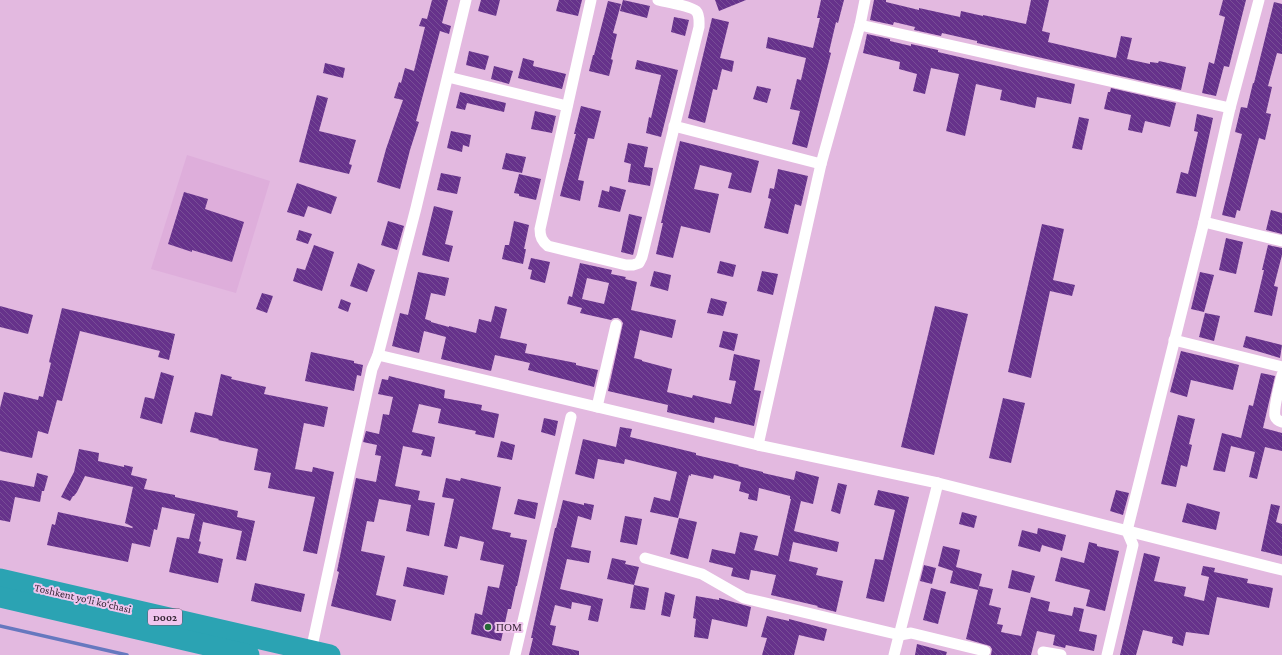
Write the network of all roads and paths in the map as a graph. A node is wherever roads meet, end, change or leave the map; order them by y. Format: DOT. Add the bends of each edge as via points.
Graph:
graph roads {
  1 [pos="466,0"];
  2 [pos="590,0"];
  3 [pos="658,0"];
  4 [pos="865,0"];
  5 [pos="1259,0"];
  6 [pos="860,25"];
  7 [pos="448,77"];
  8 [pos="567,106"];
  9 [pos="1230,108"];
  10 [pos="674,126"];
  11 [pos="821,164"];
  12 [pos="1204,222"];
  13 [pos="1282,241"];
  14 [pos="616,325"];
  15 [pos="1174,340"];
  16 [pos="378,355"];
  17 [pos="1282,367"];
  18 [pos="1282,375"];
  19 [pos="597,407"];
  20 [pos="571,417"];
  21 [pos="1282,422"];
  22 [pos="758,445"];
  23 [pos="938,483"];
  24 [pos="1126,531"];
  25 [pos="645,558"];
  26 [pos="1282,570"];
  27 [pos="0,579"];
  28 [pos="0,596"];
  29 [pos="900,635"];
  30 [pos="985,651"];
  31 [pos="1043,652"];
  32 [pos="320,653"];
  33 [pos="249,655"];
  34 [pos="515,655"];
  35 [pos="894,655"];
  36 [pos="1062,655"];
  37 [pos="1107,655"];
  1 -- 7 [label="street"];
  2 -- 8 [label="street"];
  3 -- 10 [label="street" via="690,8 699,16 699,27"];
  4 -- 6 [label="street"];
  5 -- 9 [label="street"];
  6 -- 9 [label="street"];
  6 -- 11 [label="street"];
  7 -- 8 [label="street"];
  7 -- 16 [label="street"];
  8 -- 10 [label="street" via="540,236 548,246 626,265 639,263 642,257"];
  9 -- 12 [label="street"];
  10 -- 11 [label="street"];
  11 -- 22 [label="street"];
  12 -- 13 [label="street"];
  12 -- 15 [label="street"];
  14 -- 19 [label="street"];
  15 -- 17 [label="street"];
  15 -- 24 [label="street"];
  16 -- 19 [label="street"];
  16 -- 32 [label="street" via="372,369"];
  18 -- 21 [label="street" via="1275,408 1275,415"];
  19 -- 22 [label="street"];
  20 -- 34 [label="street"];
  22 -- 23 [label="street"];
  23 -- 24 [label="street"];
  23 -- 29 [label="street"];
  24 -- 26 [label="street"];
  24 -- 37 [label="street" via="1133,545"];
  25 -- 29 [label="street" via="702,574 744,598"];
  27 -- 32 [label="highway, Toshkent yo‘li ko‘chasi / D002"];
  28 -- 33 [label="highway, Toshkent yo‘li ko‘chasi / D002"];
  29 -- 30 [label="street" via="911,633"];
  29 -- 35 [label="street"];
  31 -- 36 [label="street"];
}
